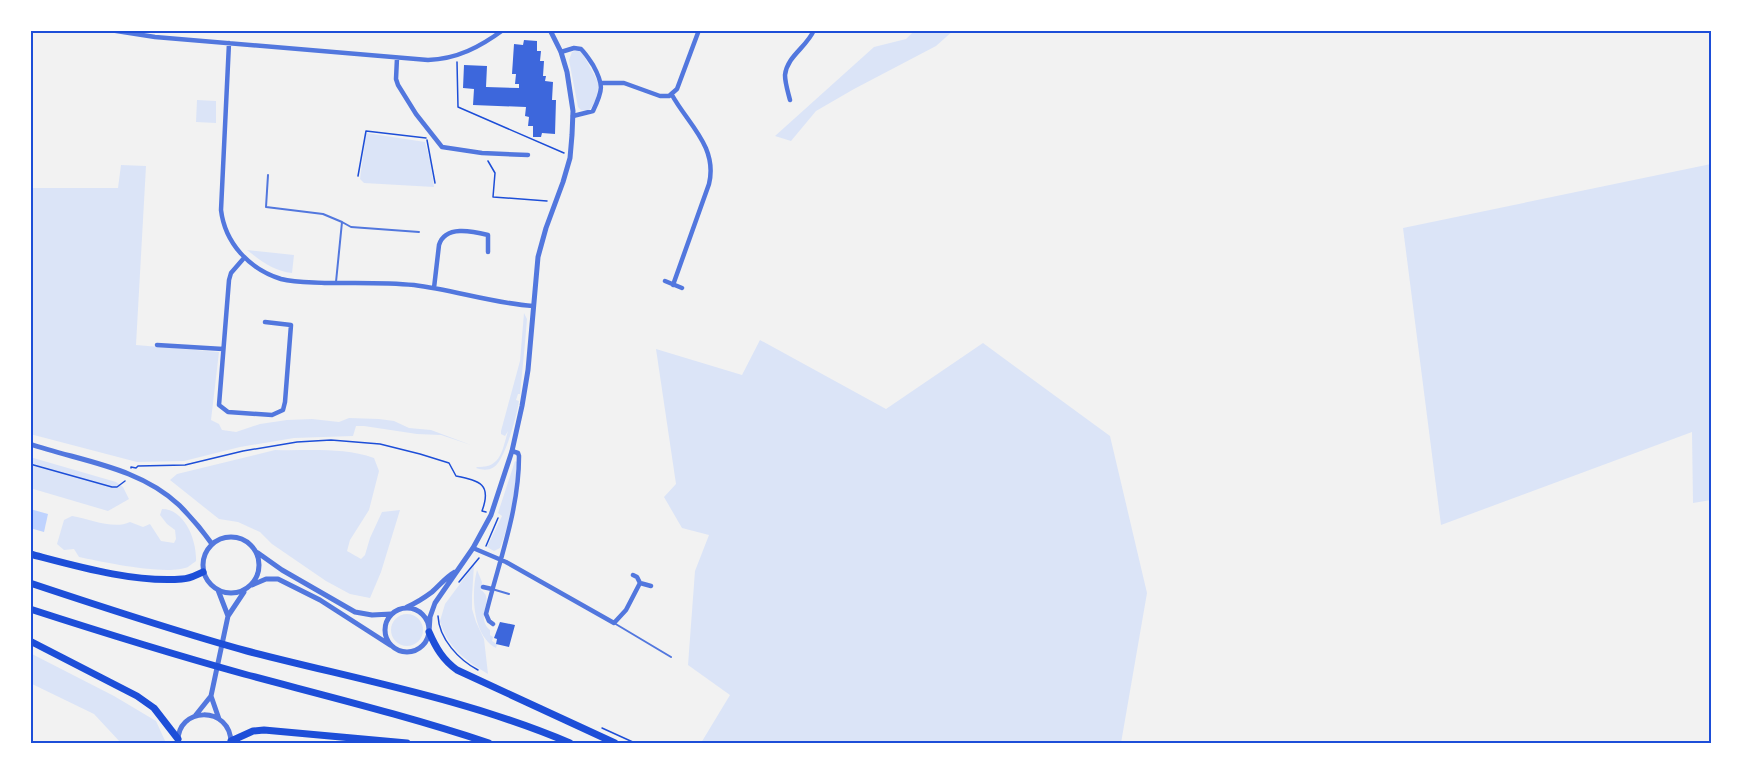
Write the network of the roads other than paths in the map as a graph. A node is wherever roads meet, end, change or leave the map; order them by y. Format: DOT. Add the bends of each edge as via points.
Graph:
graph roads {
  1 [pos="110,30"];
  2 [pos="504,30"];
  3 [pos="550,30"];
  4 [pos="699,30"];
  5 [pos="814,30"];
  6 [pos="229,43"];
  7 [pos="561,52"];
  8 [pos="397,58"];
  9 [pos="602,83"];
  10 [pos="672,95"];
  11 [pos="790,100"];
  12 [pos="573,117"];
  13 [pos="528,155"];
  14 [pos="268,175"];
  15 [pos="342,222"];
  16 [pos="419,232"];
  17 [pos="488,252"];
  18 [pos="244,258"];
  19 [pos="665,281"];
  20 [pos="336,283"];
  21 [pos="673,285"];
  22 [pos="434,288"];
  23 [pos="682,288"];
  24 [pos="532,306"];
  25 [pos="265,322"];
  26 [pos="157,345"];
  27 [pos="224,349"];
  28 [pos="30,444"];
  29 [pos="512,451"];
  30 [pos="212,544"];
  31 [pos="473,548"];
  32 [pos="256,552"];
  33 [pos="30,554"];
  34 [pos="500,559"];
  35 [pos="203,572"];
  36 [pos="456,572"];
  37 [pos="633,575"];
  38 [pos="30,583"];
  39 [pos="640,583"];
  40 [pos="252,585"];
  41 [pos="651,586"];
  42 [pos="483,587"];
  43 [pos="492,589"];
  44 [pos="218,590"];
  45 [pos="244,591"];
  46 [pos="508,594"];
  47 [pos="405,608"];
  48 [pos="30,609"];
  49 [pos="391,614"];
  50 [pos="228,616"];
  51 [pos="614,622"];
  52 [pos="494,624"];
  53 [pos="429,632"];
  54 [pos="30,641"];
  55 [pos="390,645"];
  56 [pos="671,657"];
  57 [pos="211,693"];
  58 [pos="195,716"];
  59 [pos="219,719"];
  60 [pos="330,736"];
  61 [pos="178,741"];
  62 [pos="231,742"];
  63 [pos="361,743"];
  64 [pos="407,743"];
  65 [pos="489,743"];
  66 [pos="570,743"];
  67 [pos="615,743"];
  1 -- 6 [label="street"];
  2 -- 8 [label="street" via="457,56 431,60"];
  3 -- 7 [label="street"];
  4 -- 10 [label="street"];
  5 -- 11 [label="street" via="787,67 785,79"];
  6 -- 8 [label="street"];
  6 -- 18 [label="street" via="221,208 230,239"];
  7 -- 9 [label="street" via="581,49"];
  7 -- 12 [label="street"];
  8 -- 13 [label="street" via="398,86 442,147"];
  9 -- 10 [label="street" via="624,83 660,96"];
  9 -- 12 [label="street" via="593,111"];
  10 -- 21 [label="street" via="703,140 711,167 709,184"];
  12 -- 24 [label="street" via="570,156 538,257"];
  14 -- 15 [label="lane" via="266,207 323,214"];
  15 -- 16 [label="lane" via="351,227"];
  15 -- 20 [label="lane"];
  17 -- 22 [label="street" via="488,235 458,231 445,236 439,247"];
  18 -- 20 [label="street" via="261,271 282,279"];
  18 -- 27 [label="street" via="229,280"];
  19 -- 21 [label="street"];
  20 -- 22 [label="street"];
  21 -- 23 [label="street"];
  22 -- 24 [label="street"];
  24 -- 29 [label="street" via="525,390"];
  25 -- 27 [label="street" via="291,324 283,410 272,415 228,412 219,405"];
  26 -- 27 [label="street"];
  28 -- 30 [label="street" via="148,483 178,505"];
  29 -- 31 [label="street" via="491,514"];
  29 -- 34 [label="street" via="519,456 518,487"];
  30 -- 32 [label="street" via="236,537"];
  30 -- 35 [label="street" via="204,557"];
  31 -- 34 [label="street"];
  31 -- 36 [label="street"];
  32 -- 40 [label="street" via="260,569"];
  32 -- 49 [label="street" via="355,612"];
  33 -- 35 [label="highway" via="145,578 182,579"];
  34 -- 43 [label="street"];
  34 -- 51 [label="street"];
  35 -- 44 [label="street"];
  36 -- 47 [label="street" via="419,602"];
  36 -- 53 [label="street" via="435,603"];
  37 -- 39 [label="street"];
  38 -- 66 [label="highway" via="248,651 462,705"];
  39 -- 41 [label="street"];
  39 -- 51 [label="street" via="626,610"];
  40 -- 45 [label="street"];
  40 -- 55 [label="street" via="278,579 320,600"];
  42 -- 43 [label="street"];
  43 -- 46 [label="lane"];
  43 -- 52 [label="street" via="486,614"];
  44 -- 45 [label="street"];
  44 -- 50 [label="street"];
  45 -- 50 [label="street"];
  47 -- 49 [label="street"];
  47 -- 53 [label="street" via="423,614"];
  48 -- 65 [label="highway" via="155,649 410,717"];
  49 -- 55 [label="street" via="385,629"];
  50 -- 57 [label="street"];
  51 -- 56 [label="lane"];
  53 -- 55 [label="street" via="424,644 415,651 401,651"];
  53 -- 67 [label="highway" via="442,657 459,672"];
  54 -- 61 [label="highway" via="137,696 154,708"];
  57 -- 58 [label="street"];
  57 -- 59 [label="street"];
  58 -- 59 [label="street"];
  58 -- 61 [label="street" via="183,725"];
  59 -- 62 [label="street"];
  60 -- 62 [label="highway" via="264,730"];
  60 -- 63 [label="highway"];
  60 -- 64 [label="highway"];
}
